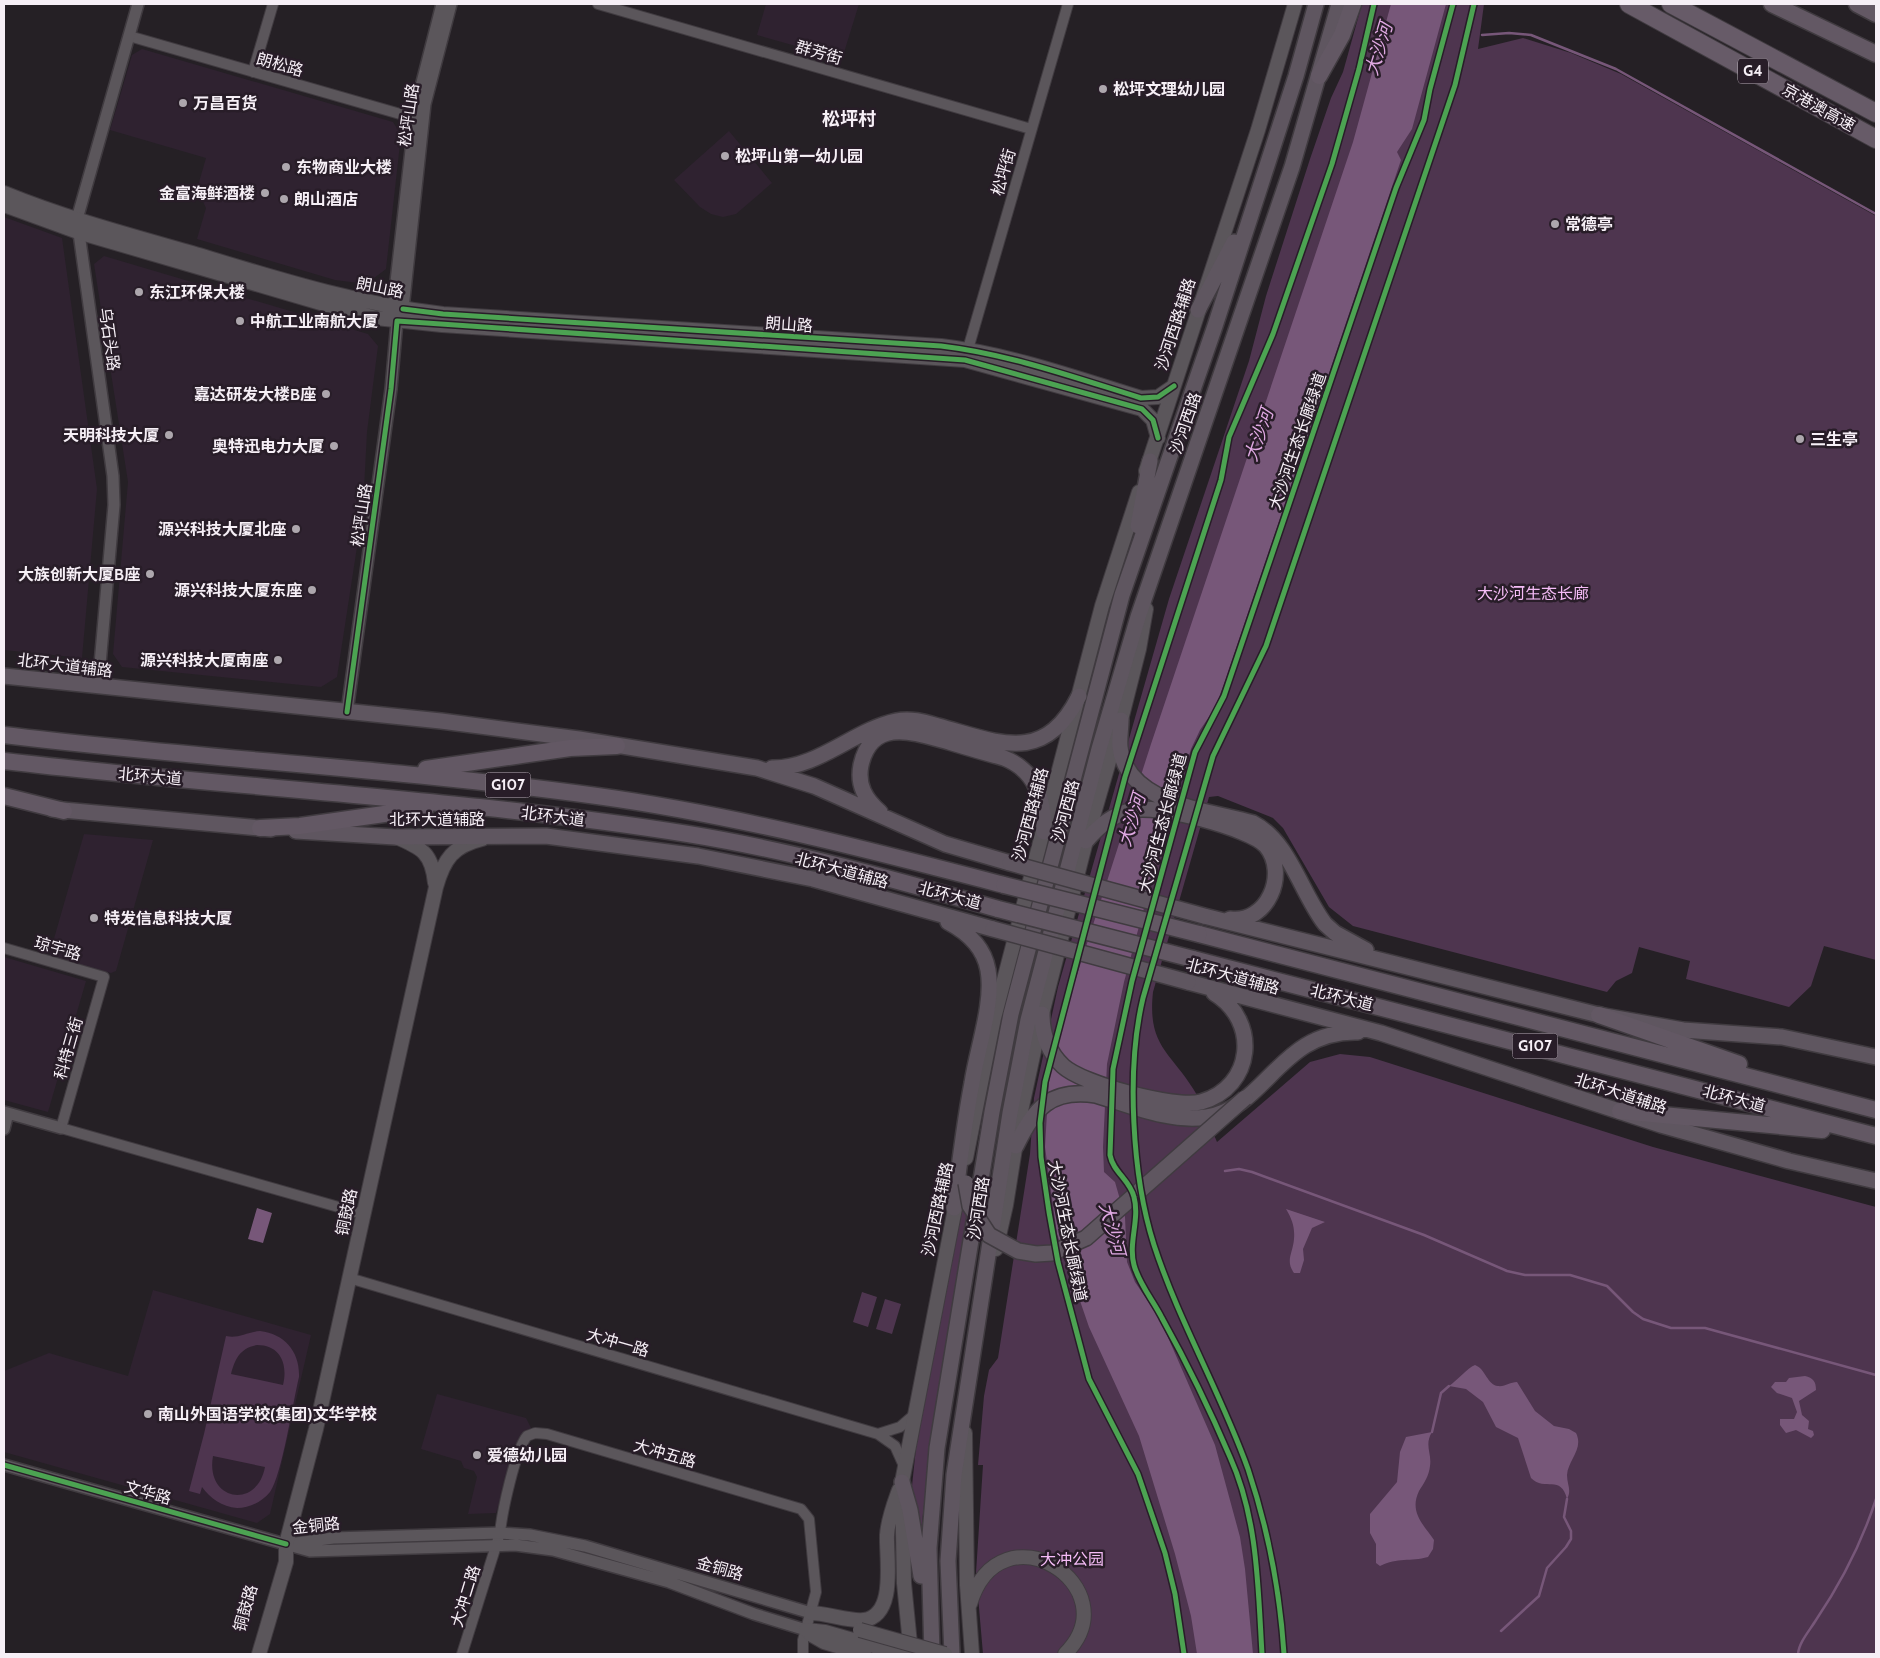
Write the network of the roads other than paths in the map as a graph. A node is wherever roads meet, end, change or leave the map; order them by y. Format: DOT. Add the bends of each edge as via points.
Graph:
graph roads {
  1 [pos="138,4"];
  2 [pos="273,4"];
  3 [pos="442,4"];
  4 [pos="451,4"];
  5 [pos="598,4"];
  6 [pos="1068,4"];
  7 [pos="1295,4"];
  8 [pos="1316,4"];
  9 [pos="1332,4"];
  10 [pos="1339,4"];
  11 [pos="1353,4"];
  12 [pos="1629,4"];
  13 [pos="1670,4"];
  14 [pos="1772,4"];
  15 [pos="1795,4"];
  16 [pos="1857,4"];
  17 [pos="1876,14"];
  18 [pos="128,36"];
  19 [pos="1876,46"];
  20 [pos="1327,48"];
  21 [pos="1876,54"];
  22 [pos="253,72"];
  23 [pos="1319,76"];
  24 [pos="1876,113"];
  25 [pos="418,120"];
  26 [pos="1031,129"];
  27 [pos="1876,139"];
  28 [pos="4,193"];
  29 [pos="1256,194"];
  30 [pos="4,206"];
  31 [pos="1251,212"];
  32 [pos="77,226"];
  33 [pos="1249,290"];
  34 [pos="1198,310"];
  35 [pos="398,313"];
  36 [pos="968,349"];
  37 [pos="1174,386"];
  38 [pos="1158,438"];
  39 [pos="1150,461"];
  40 [pos="1132,563"];
  41 [pos="1151,573"];
  42 [pos="4,676"];
  43 [pos="98,687"];
  44 [pos="1079,696"];
  45 [pos="348,712"];
  46 [pos="1121,720"];
  47 [pos="915,726"];
  48 [pos="4,735"];
  49 [pos="617,746"];
  50 [pos="998,749"];
  51 [pos="4,761"];
  52 [pos="757,768"];
  53 [pos="361,770"];
  54 [pos="4,796"];
  55 [pos="4,804"];
  56 [pos="466,805"];
  57 [pos="64,810"];
  58 [pos="895,823"];
  59 [pos="1244,826"];
  60 [pos="260,828"];
  61 [pos="1044,832"];
  62 [pos="496,836"];
  63 [pos="395,837"];
  64 [pos="1086,841"];
  65 [pos="436,887"];
  66 [pos="929,912"];
  67 [pos="1204,916"];
  68 [pos="4,948"];
  69 [pos="1398,965"];
  70 [pos="104,977"];
  71 [pos="1188,982"];
  72 [pos="1042,1014"];
  73 [pos="1600,1015"];
  74 [pos="1381,1033"];
  75 [pos="1876,1057"];
  76 [pos="1245,1098"];
  77 [pos="1844,1101"];
  78 [pos="1876,1110"];
  79 [pos="1620,1111"];
  80 [pos="6,1113"];
  81 [pos="61,1128"];
  82 [pos="4,1129"];
  83 [pos="1876,1137"];
  84 [pos="970,1139"];
  85 [pos="1016,1146"];
  86 [pos="1876,1181"];
  87 [pos="954,1208"];
  88 [pos="363,1214"];
  89 [pos="349,1278"];
  90 [pos="982,1296"];
  91 [pos="964,1407"];
  92 [pos="916,1412"];
  93 [pos="878,1434"];
  94 [pos="4,1465"];
  95 [pos="903,1475"];
  96 [pos="500,1533"];
  97 [pos="286,1544"];
  98 [pos="496,1546"];
  99 [pos="811,1613"];
  100 [pos="929,1614"];
  101 [pos="968,1617"];
  102 [pos="806,1630"];
  103 [pos="858,1636"];
  104 [pos="250,1654"];
  105 [pos="259,1654"];
  106 [pos="462,1654"];
  107 [pos="803,1654"];
  108 [pos="864,1654"];
  109 [pos="902,1654"];
  110 [pos="912,1654"];
  111 [pos="932,1654"];
  112 [pos="945,1654"];
  113 [pos="952,1654"];
  114 [pos="972,1654"];
  115 [pos="1065,1654"];
  1 -- 18 [label="street, 乌石头路"];
  2 -- 22 [label="street"];
  3 -- 25 [label="street, 松坪山路" via="421,79"];
  4 -- 25 [label="street, 松坪山路"];
  5 -- 26 [label="street, 群芳街"];
  6 -- 26 [label="street, 松坪街"];
  7 -- 34 [label="main road, 沙河西路辅路" via="1258,130"];
  8 -- 29 [label="main road, 沙河西路" via="1296,76"];
  9 -- 20 [label="main road" via="1327,25"];
  10 -- 20 [label="main road, 沙河西路"];
  11 -- 23 [label="highway" via="1342,35"];
  12 -- 27 [label="highway, 京港澳高速 / G4"];
  13 -- 24 [label="highway, 京港澳高速 / G4"];
  14 -- 21 [label="highway"];
  15 -- 19 [label="highway"];
  16 -- 17 [label="highway"];
  18 -- 22 [label="street, 朗松路"];
  18 -- 32 [label="street, 乌石头路"];
  20 -- 23 [label="main road, 沙河西路"];
  22 -- 25 [label="street, 朗松路"];
  23 -- 33 [label="main road, 沙河西路" via="1292,167"];
  25 -- 35 [label="street, 松坪山路"];
  26 -- 36 [label="street, 松坪街"];
  28 -- 32 [label="main road, 朗山路"];
  29 -- 31 [label="main road, 沙河西路"];
  29 -- 33 [label="main road" via="1265,189 1271,191 1273,198 1254,255"];
  30 -- 32 [label="main road, 朗山路"];
  31 -- 34 [label="main road"];
  31 -- 40 [label="main road, 沙河西路"];
  32 -- 35 [label="main road, 朗山路"];
  32 -- 43 [label="street, 乌石头路" via="113,476"];
  33 -- 41 [label="main road, 沙河西路"];
  34 -- 37 [label="main road, 沙河西路辅路"];
  35 -- 36 [label="main road, 朗山路"];
  35 -- 38 [label="main road, 朗山路" via="965,360 1142,409 1153,420"];
  35 -- 45 [label="street, 松坪山路" via="391,389"];
  36 -- 37 [label="main road, 朗山路" via="1142,398 1158,398"];
  37 -- 38 [label="main road, 沙河西路辅路"];
  38 -- 39 [label="main road, 沙河西路辅路"];
  39 -- 40 [label="main road"];
  39 -- 44 [label="main road, 沙河西路辅路" via="1112,574"];
  40 -- 100 [label="main road, 沙河西路" via="1020,977 997,1083 935,1462 929,1533"];
  41 -- 46 [label="main road" via="1139,649"];
  41 -- 90 [label="main road, 沙河西路" via="1099,750 1027,1028 1010,1113"];
  42 -- 43 [label="main road, 北环大道辅路"];
  43 -- 45 [label="main road, 北环大道辅路"];
  44 -- 50 [label="main road" via="1068,718 1048,735"];
  44 -- 61 [label="main road, 沙河西路辅路"];
  45 -- 49 [label="main road, 北环大道辅路" via="441,721"];
  46 -- 59 [label="main road" via="1120,749 1133,778 1151,793"];
  46 -- 64 [label="main road"];
  47 -- 50 [label="main road"];
  47 -- 52 [label="main road" via="906,719 889,723 798,764"];
  47 -- 58 [label="main road" via="881,736 867,750 862,763 860,782 864,794 872,805"];
  48 -- 53 [label="highway, 北环大道 / G107"];
  49 -- 52 [label="main road, 北环大道辅路"];
  49 -- 53 [label="highway" via="570,748 441,768"];
  50 -- 61 [label="main road" via="1032,779 1040,796"];
  51 -- 56 [label="highway, 北环大道 / G107"];
  52 -- 58 [label="main road, 北环大道辅路" via="805,782"];
  53 -- 77 [label="highway, 北环大道 / G107, bridge" via="496,783 682,810 837,842"];
  54 -- 57 [label="highway"];
  55 -- 57 [label="main road, 北环大道辅路"];
  56 -- 60 [label="highway"];
  56 -- 83 [label="highway, 北环大道 / G107, bridge" via="605,822 767,849 844,866"];
  57 -- 60 [label="main road, 北环大道辅路"];
  58 -- 67 [label="main road, 北环大道辅路, bridge" via="945,844"];
  59 -- 64 [label="main road" via="1150,808 1127,811 1102,824"];
  59 -- 67 [label="main road" via="1270,853 1276,872 1272,891 1263,906 1248,917 1237,920"];
  59 -- 69 [label="main road" via="1262,827 1276,841 1325,924 1344,939"];
  60 -- 63 [label="main road, 北环大道辅路"];
  61 -- 84 [label="main road, 沙河西路辅路" via="994,1018"];
  62 -- 63 [label="main road, 北环大道辅路"];
  62 -- 65 [label="main road, 铜鼓路" via="464,844 454,851 441,870"];
  62 -- 66 [label="main road, 北环大道辅路" via="568,838 698,856 813,879"];
  63 -- 65 [label="main road" via="428,856"];
  64 -- 72 [label="main road"];
  65 -- 88 [label="main road, 铜鼓路"];
  66 -- 71 [label="main road, 北环大道辅路, bridge"];
  66 -- 87 [label="main road" via="970,936 984,956 990,982 971,1084"];
  67 -- 69 [label="main road, 北环大道辅路"];
  68 -- 70 [label="street, 琼宇路"];
  69 -- 73 [label="main road, 北环大道辅路"];
  70 -- 81 [label="street, 科特三街"];
  71 -- 72 [label="main road" via="1221,997 1230,1005 1242,1022 1246,1042 1243,1061 1235,1078 1223,1090 1198,1102 1178,1103 1074,1074 1050,1050"];
  71 -- 74 [label="main road, 北环大道辅路"];
  72 -- 85 [label="main road"];
  73 -- 75 [label="main road, 北环大道辅路" via="1682,1030 1782,1037"];
  73 -- 77 [label="highway"];
  74 -- 76 [label="main road" via="1348,1032 1310,1042"];
  74 -- 79 [label="main road, 北环大道辅路"];
  76 -- 84 [label="main road, bridge" via="1086,1238 1052,1253 1018,1252 989,1235 970,1206 966,1183"];
  76 -- 85 [label="main road, bridge" via="1219,1114 1186,1118 1075,1094 1047,1102 1032,1116"];
  77 -- 78 [label="highway, 北环大道 / G107"];
  79 -- 83 [label="highway"];
  79 -- 86 [label="main road, 北环大道辅路" via="1745,1149"];
  80 -- 81 [label="street"];
  80 -- 82 [label="street"];
  81 -- 88 [label="street"];
  84 -- 87 [label="main road, 沙河西路辅路"];
  85 -- 90 [label="main road" via="1001,1234"];
  87 -- 92 [label="main road, 沙河西路辅路"];
  88 -- 89 [label="main road, 铜鼓路"];
  89 -- 93 [label="street, 大冲一路"];
  89 -- 97 [label="main road, 铜鼓路" via="316,1429"];
  90 -- 91 [label="main road, 沙河西路"];
  91 -- 101 [label="main road"];
  91 -- 113 [label="main road, 沙河西路" via="949,1538"];
  92 -- 93 [label="street" via="900,1428"];
  92 -- 95 [label="main road, 沙河西路辅路"];
  93 -- 95 [label="street, 大冲一路" via="890,1440 899,1451"];
  94 -- 97 [label="street, 文华路"];
  95 -- 99 [label="main road" via="888,1526 886,1594 881,1610 870,1619 859,1621"];
  95 -- 100 [label="main road"];
  95 -- 110 [label="main road, 沙河西路辅路" via="904,1582"];
  96 -- 97 [label="street, 金铜路" via="318,1539"];
  96 -- 98 [label="street, 大冲五路"];
  96 -- 99 [label="street, 金铜路" via="530,1534 567,1541"];
  96 -- 99 [label="street, 大冲五路" via="525,1439 535,1433 547,1434 801,1509 808,1520 816,1592"];
  97 -- 98 [label="street, 金铜路" via="310,1551"];
  97 -- 104 [label="main road, 铜鼓路" via="277,1560"];
  97 -- 105 [label="main road, 铜鼓路" via="286,1562"];
  98 -- 102 [label="street, 金铜路" via="540,1547 589,1559 678,1585"];
  98 -- 106 [label="street, 大冲二路"];
  99 -- 102 [label="street"];
  99 -- 103 [label="main road"];
  100 -- 111 [label="main road, 沙河西路"];
  101 -- 114 [label="main road"];
  101 -- 115 [label="main road" via="978,1583 996,1565 1019,1557 1055,1564 1070,1578 1082,1601 1081,1627"];
  102 -- 103 [label="main road"];
  102 -- 107 [label="street"];
  102 -- 108 [label="main road" via="824,1642"];
  103 -- 109 [label="main road"];
  103 -- 112 [label="main road, bridge"];
}
